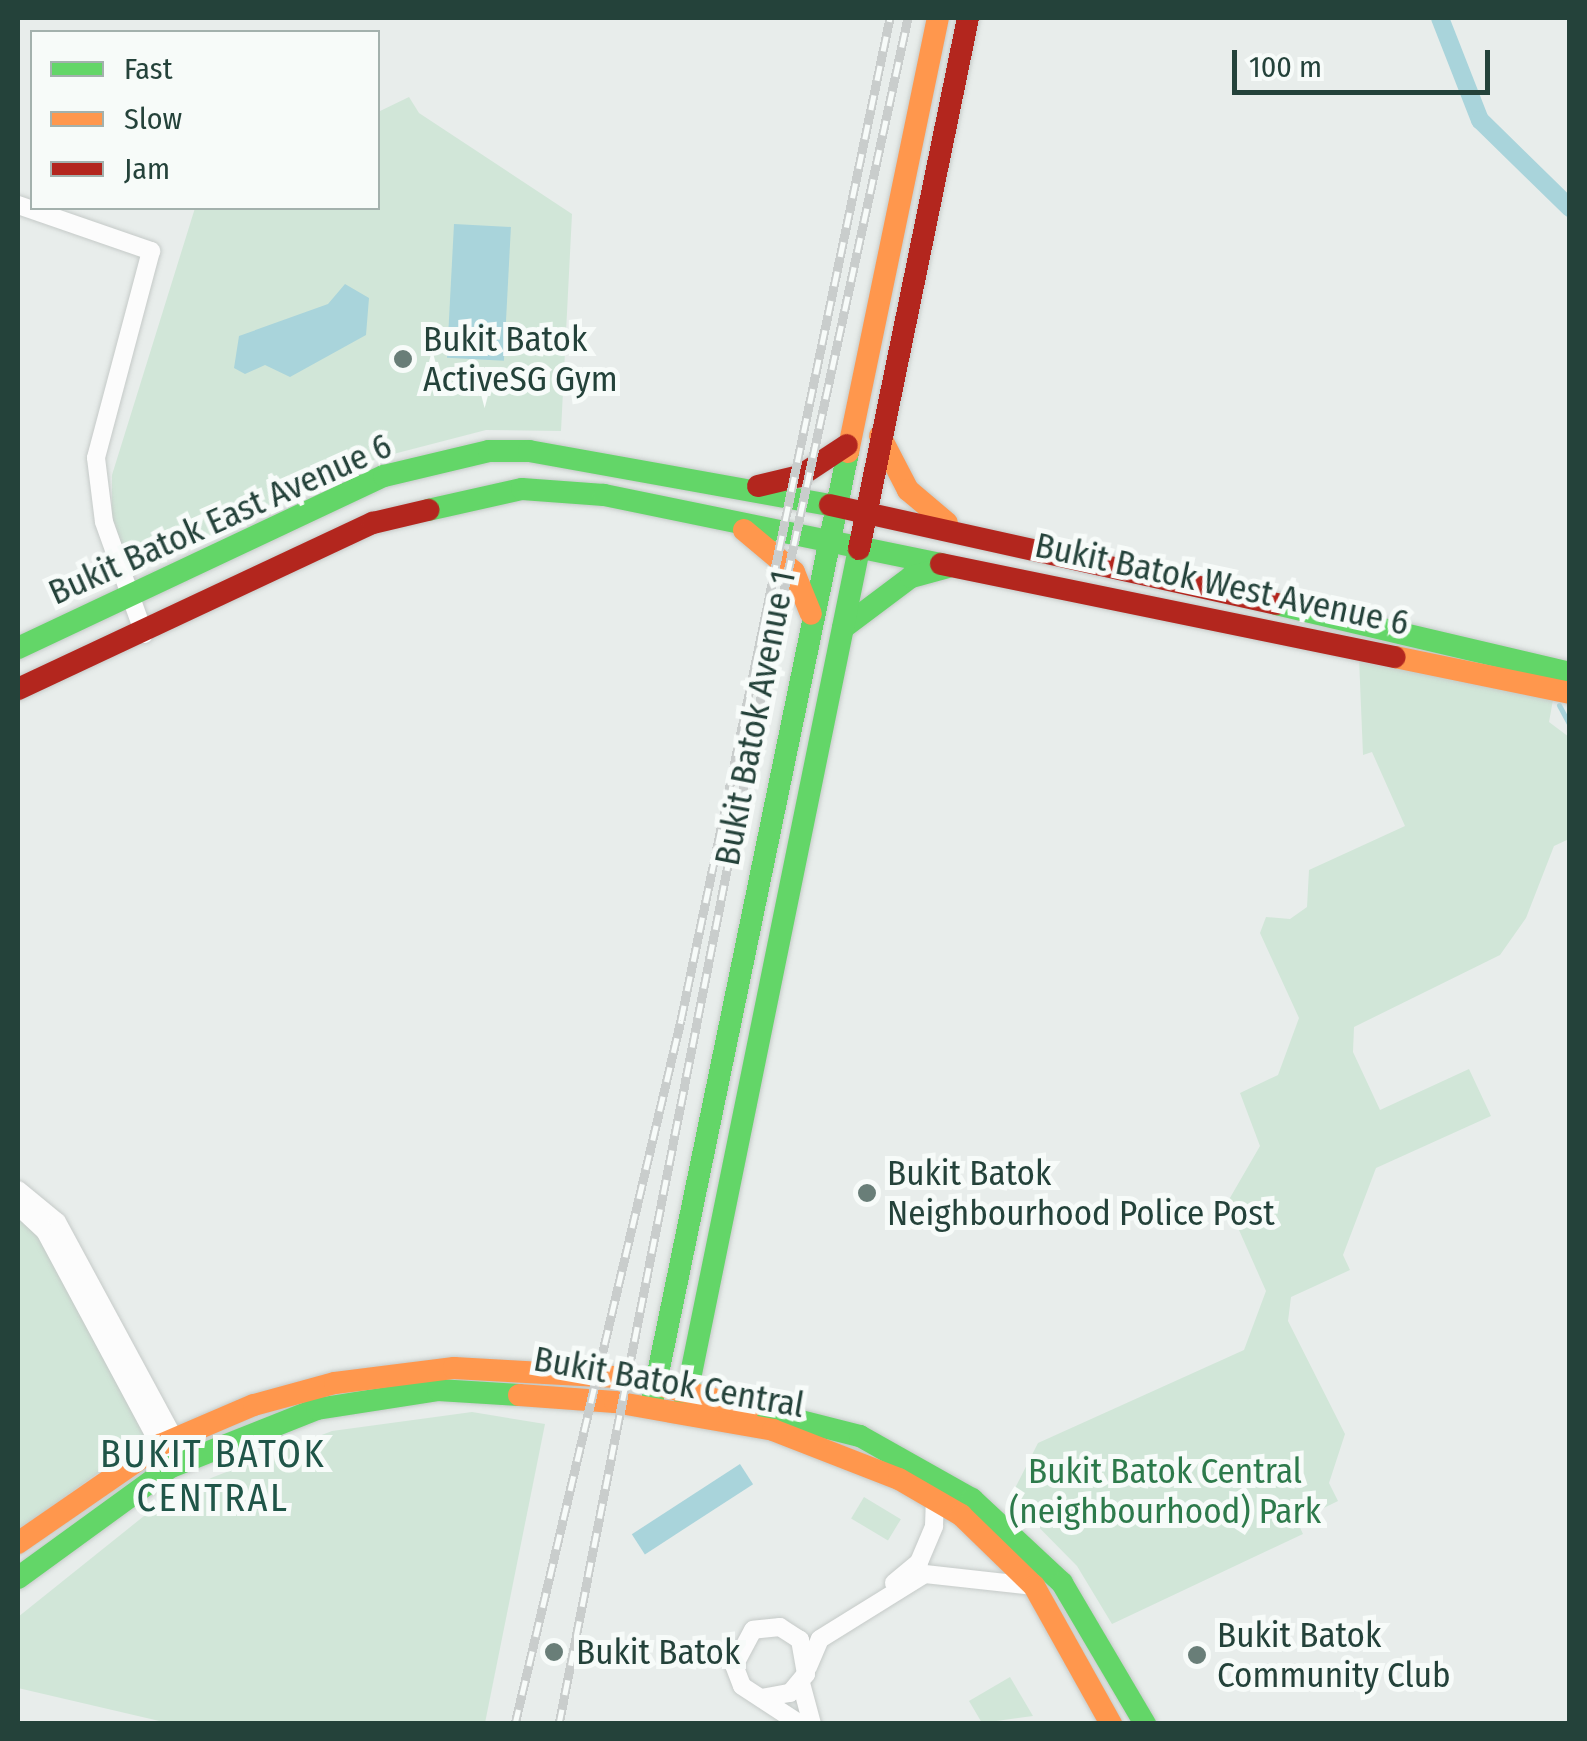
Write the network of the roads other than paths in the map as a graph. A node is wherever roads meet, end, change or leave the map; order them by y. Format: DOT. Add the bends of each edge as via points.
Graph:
graph roads {
  1 [pos="938,18"];
  2 [pos="968,18"];
  3 [pos="32,210"];
  4 [pos="880,436"];
  5 [pos="847,445"];
  6 [pos="750,488"];
  7 [pos="834,506"];
  8 [pos="868,513"];
  9 [pos="722,518"];
  10 [pos="956,528"];
  11 [pos="826,541"];
  12 [pos="860,548"];
  13 [pos="958,565"];
  14 [pos="128,597"];
  15 [pos="812,614"];
  16 [pos="843,628"];
  17 [pos="144,634"];
  18 [pos="18,648"];
  19 [pos="1570,672"];
  20 [pos="18,690"];
  21 [pos="1570,693"];
  22 [pos="18,1190"];
  23 [pos="18,1206"];
  24 [pos="657,1383"];
  25 [pos="690,1389"];
  26 [pos="651,1407"];
  27 [pos="683,1413"];
  28 [pos="172,1452"];
  29 [pos="934,1498"];
  30 [pos="18,1543"];
  31 [pos="18,1578"];
  32 [pos="1034,1586"];
  33 [pos="780,1627"];
  34 [pos="804,1678"];
  35 [pos="762,1698"];
  36 [pos="800,1724"];
  37 [pos="812,1724"];
  38 [pos="1110,1724"];
  39 [pos="1146,1724"];
  1 -- 5 [label="main road, Bukit Batok Avenue 1"];
  2 -- 4 [label="main road, Bukit Batok Avenue 1"];
  3 -- 14 [label="street" via="151,251 96,458 104,522"];
  4 -- 8 [label="main road, Bukit Batok Avenue 1"];
  4 -- 10 [label="main road" via="908,490"];
  5 -- 6 [label="main road" via="800,476"];
  5 -- 7 [label="main road, Bukit Batok Avenue 1"];
  6 -- 7 [label="main road, Bukit Batok East Avenue 6"];
  6 -- 14 [label="main road, Bukit Batok East Avenue 6" via="605,461 489,451 384,476"];
  7 -- 8 [label="main road, Bukit Batok East Avenue 6"];
  7 -- 11 [label="main road, Bukit Batok Avenue 1"];
  8 -- 10 [label="main road, Bukit Batok West Avenue 6"];
  8 -- 12 [label="main road, Bukit Batok Avenue 1"];
  9 -- 11 [label="main road, Bukit Batok East Avenue 6"];
  9 -- 15 [label="main road" via="784,560"];
  9 -- 17 [label="main road, Bukit Batok East Avenue 6" via="604,494 522,489 452,500 373,523"];
  10 -- 19 [label="main road, Bukit Batok West Avenue 6"];
  11 -- 12 [label="main road, Bukit Batok East Avenue 6"];
  11 -- 15 [label="main road, Bukit Batok Avenue 1"];
  12 -- 13 [label="main road, Bukit Batok West Avenue 6"];
  12 -- 16 [label="main road, Bukit Batok Avenue 1"];
  13 -- 16 [label="main road" via="911,578"];
  13 -- 21 [label="main road, Bukit Batok West Avenue 6"];
  14 -- 17 [label="street"];
  14 -- 18 [label="main road, Bukit Batok East Avenue 6"];
  15 -- 24 [label="main road, Bukit Batok Avenue 1"];
  16 -- 25 [label="main road, Bukit Batok Avenue 1"];
  17 -- 20 [label="main road, Bukit Batok East Avenue 6"];
  22 -- 28 [label="street" via="57,1222"];
  23 -- 28 [label="street" via="45,1231"];
  24 -- 25 [label="main road, Bukit Batok Central"];
  24 -- 26 [label="main road, Bukit Batok Avenue 1"];
  24 -- 28 [label="main road, Bukit Batok Central" via="533,1369 397,1374 254,1405"];
  25 -- 27 [label="main road, Bukit Batok Avenue 1"];
  25 -- 39 [label="main road, Bukit Batok Central" via="860,1436 972,1499 1062,1583"];
  26 -- 27 [label="main road, Bukit Batok Central"];
  26 -- 28 [label="main road, Bukit Batok Central" via="514,1390 438,1390 316,1409"];
  27 -- 29 [label="main road, Bukit Batok Central" via="810,1442"];
  28 -- 30 [label="main road, Bukit Batok Central"];
  28 -- 31 [label="main road, Bukit Batok Central"];
  29 -- 32 [label="main road, Bukit Batok Central" via="991,1539"];
  29 -- 33 [label="street" via="934,1526 919,1562 819,1626"];
  32 -- 34 [label="street" via="925,1574 820,1639"];
  32 -- 38 [label="main road, Bukit Batok Central"];
  33 -- 34 [label="street" via="800,1640"];
  33 -- 35 [label="street" via="752,1630 735,1651 736,1676"];
  34 -- 35 [label="street" via="790,1693"];
  34 -- 37 [label="street"];
  35 -- 36 [label="street"];
}
